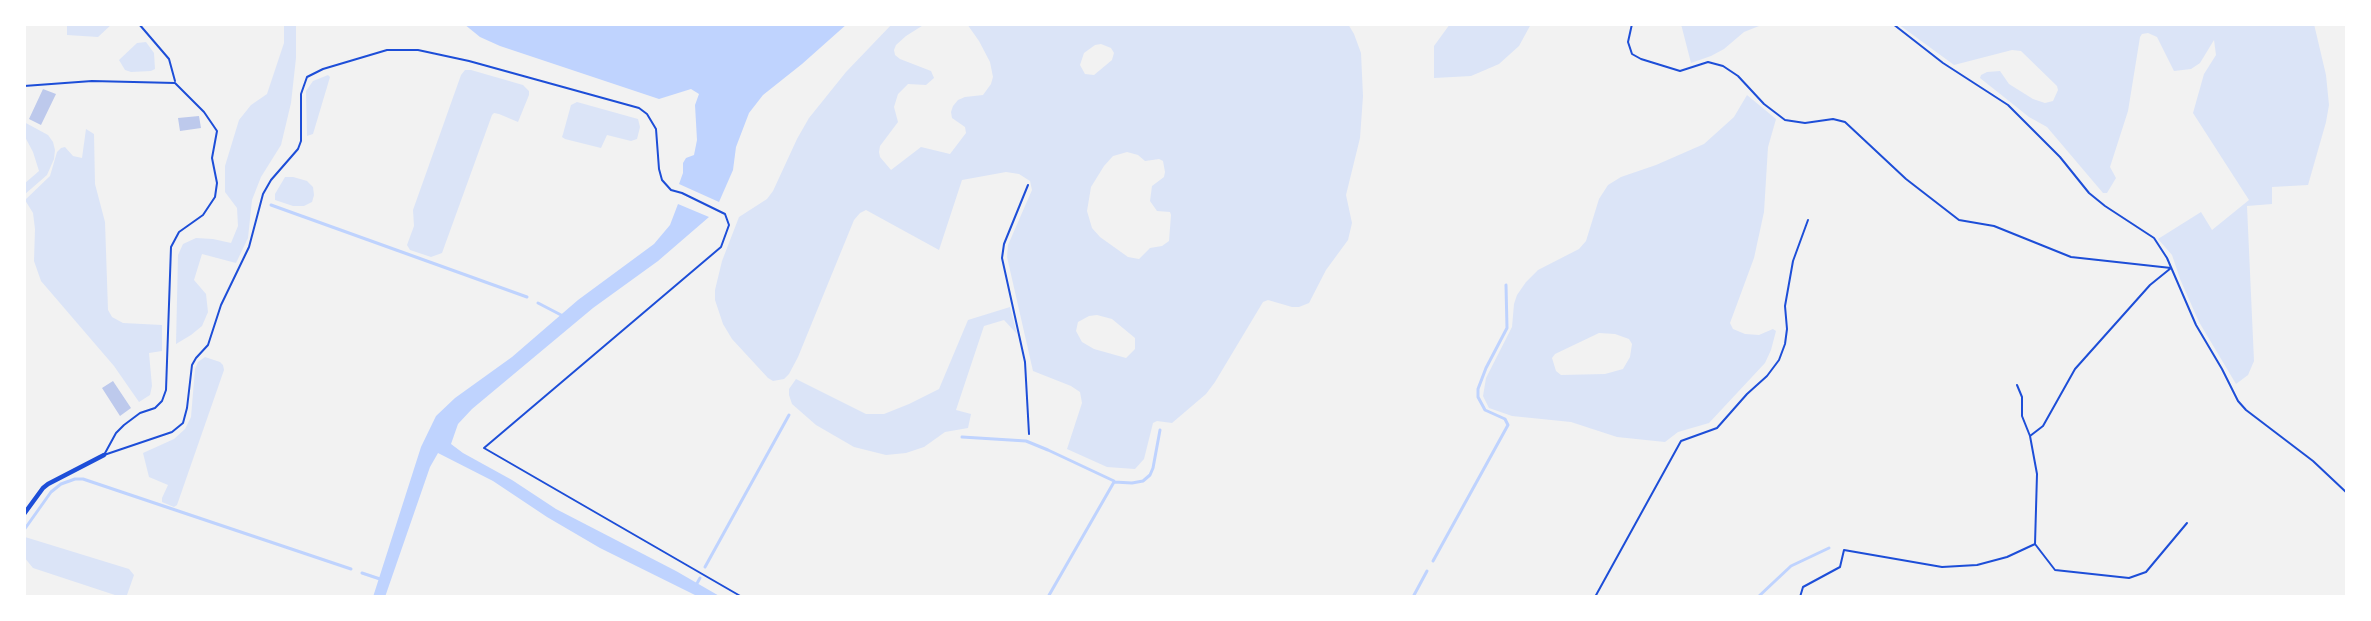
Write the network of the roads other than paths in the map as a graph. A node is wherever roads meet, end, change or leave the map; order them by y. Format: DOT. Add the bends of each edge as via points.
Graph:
graph roads {
  1 [pos="139,24"];
  2 [pos="1632,24"];
  3 [pos="1893,24"];
  4 [pos="175,83"];
  5 [pos="24,86"];
  6 [pos="1028,184"];
  7 [pos="1808,220"];
  8 [pos="2171,268"];
  9 [pos="2017,386"];
  10 [pos="1029,434"];
  11 [pos="2030,436"];
  12 [pos="104,455"];
  13 [pos="2347,493"];
  14 [pos="24,514"];
  15 [pos="2187,523"];
  16 [pos="2035,544"];
  17 [pos="742,597"];
  18 [pos="1595,597"];
  19 [pos="1800,597"];
  1 -- 4 [label="lane" via="169,59"];
  2 -- 8 [label="lane" via="1628,42 1632,54 1680,71 1708,62 1723,66 1785,120 1845,122 1906,179 1959,220 1994,226 2071,257"];
  3 -- 8 [label="lane" via="1943,63 2008,105 2060,157 2089,193 2154,238"];
  4 -- 5 [label="lane" via="92,81"];
  4 -- 12 [label="lane" via="217,131 212,158 215,197 203,215 179,232 171,247 166,390 162,401 124,425"];
  6 -- 10 [label="lane" via="1002,258 1025,362"];
  7 -- 18 [label="lane" via="1793,261 1785,306 1785,344 1779,360 1717,428 1681,441"];
  8 -- 11 [label="lane" via="2075,369 2043,426"];
  8 -- 13 [label="lane" via="2196,325 2238,401"];
  9 -- 11 [label="lane"];
  11 -- 16 [label="lane" via="2037,474"];
  12 -- 14 [label="street" via="48,484"];
  12 -- 17 [label="lane" via="172,432 183,423 192,365 211,339 221,305 253,239 264,194 301,141 301,94 307,77 387,50 418,50 469,61 639,108 656,129 662,180 671,190 725,214 729,225 721,247 484,448"];
  15 -- 16 [label="lane" via="2146,572 2129,578 2055,570"];
  16 -- 19 [label="lane" via="1977,565 1942,567 1844,550 1840,567 1803,587"];
}
